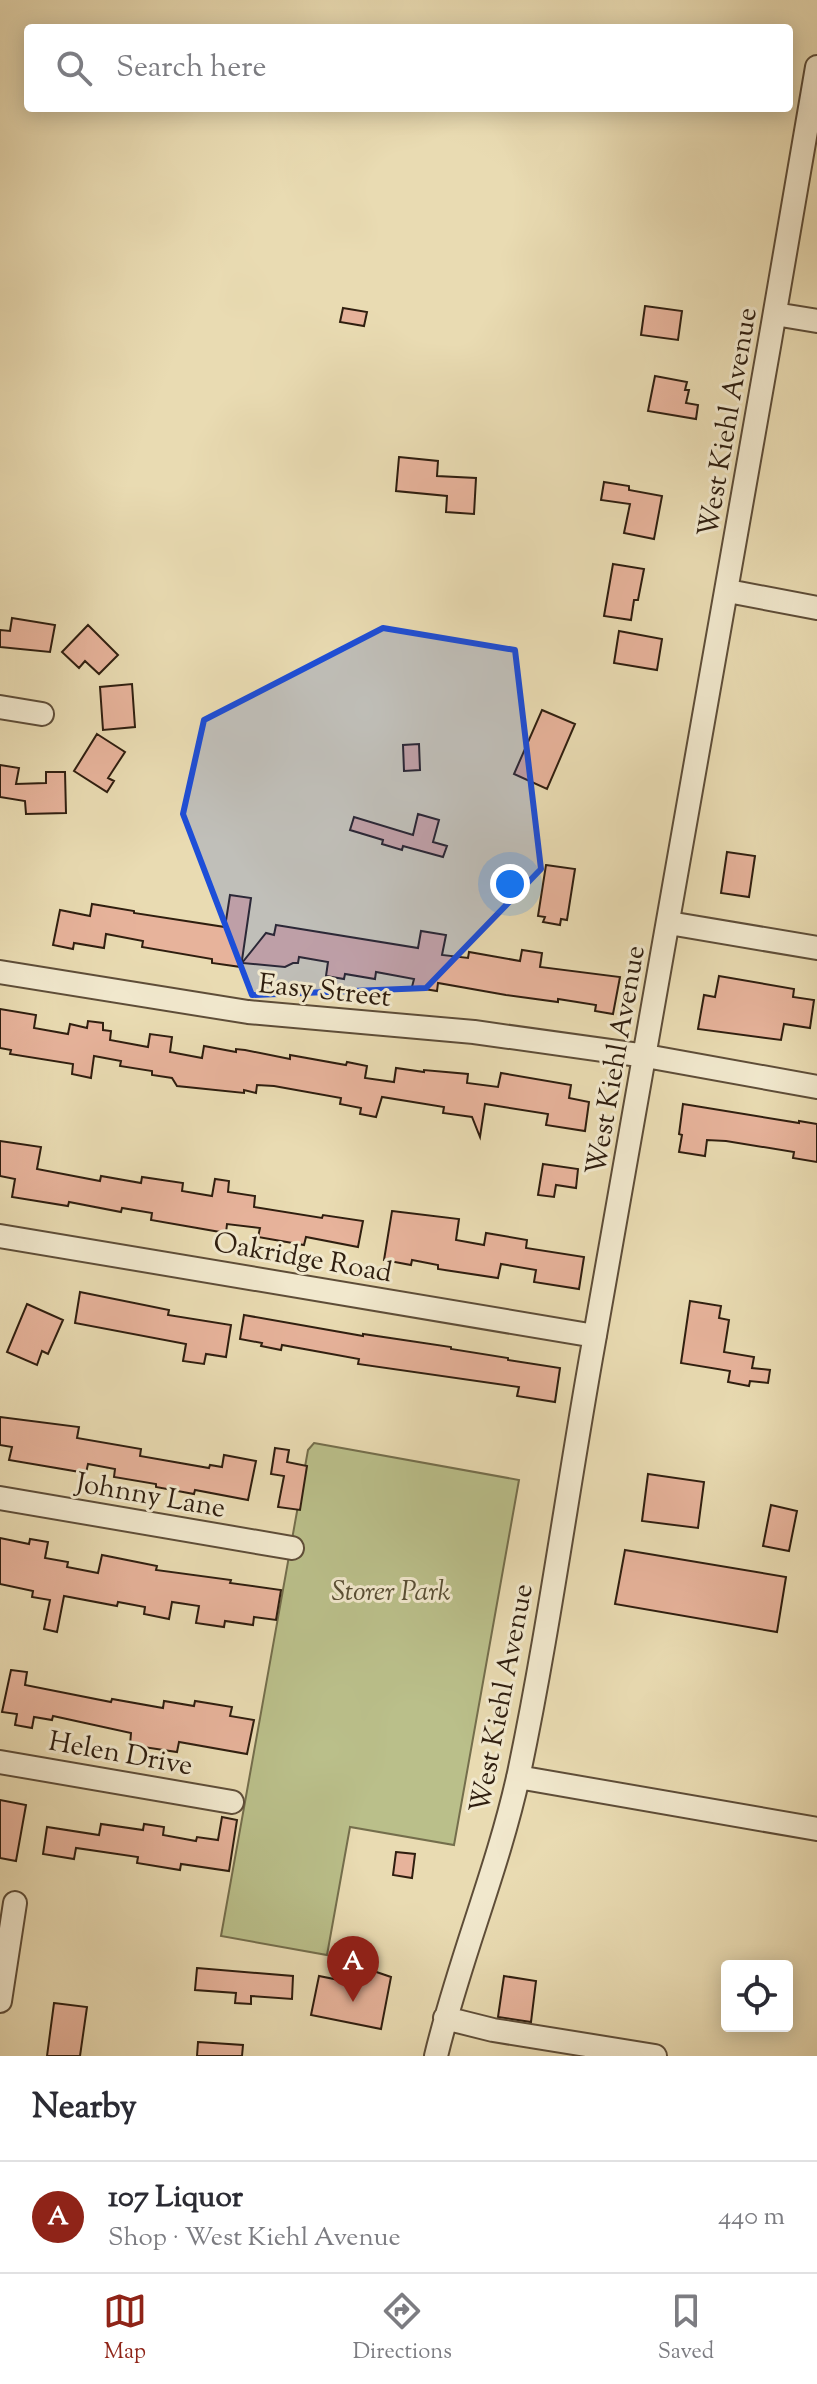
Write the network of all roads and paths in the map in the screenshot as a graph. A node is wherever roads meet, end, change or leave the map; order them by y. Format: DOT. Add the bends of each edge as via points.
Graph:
graph roads {
  1 [pos="817,67"];
  2 [pos="775,314"];
  3 [pos="817,321"];
  4 [pos="728,591"];
  5 [pos="817,608"];
  6 [pos="0,707"];
  7 [pos="42,714"];
  8 [pos="669,923"];
  9 [pos="817,948"];
  10 [pos="0,972"];
  11 [pos="646,1056"];
  12 [pos="817,1087"];
  13 [pos="0,1236"];
  14 [pos="595,1336"];
  15 [pos="0,1498"];
  16 [pos="292,1548"];
  17 [pos="0,1762"];
  18 [pos="518,1777"];
  19 [pos="232,1802"];
  20 [pos="817,1829"];
  21 [pos="15,1903"];
  22 [pos="0,2001"];
  23 [pos="445,2018"];
  24 [pos="436,2056"];
  25 [pos="655,2056"];
  1 -- 2 [label="street, West Kiehl Avenue"];
  2 -- 3 [label="street"];
  2 -- 4 [label="street, West Kiehl Avenue"];
  4 -- 5 [label="street"];
  4 -- 8 [label="street, West Kiehl Avenue"];
  6 -- 7 [label="street"];
  8 -- 9 [label="street"];
  8 -- 11 [label="street, West Kiehl Avenue"];
  10 -- 11 [label="street, Easy Street" via="248,1012 474,1032"];
  11 -- 12 [label="street, Easy Street"];
  11 -- 14 [label="street, West Kiehl Avenue"];
  13 -- 14 [label="street, Oakridge Road"];
  14 -- 18 [label="street, West Kiehl Avenue"];
  15 -- 16 [label="street, Johnny Lane"];
  17 -- 19 [label="street, Helen Drive"];
  18 -- 20 [label="street"];
  18 -- 23 [label="street, West Kiehl Avenue"];
  21 -- 22 [label="street"];
  23 -- 24 [label="street, West Kiehl Avenue"];
  23 -- 25 [label="street"];
}
